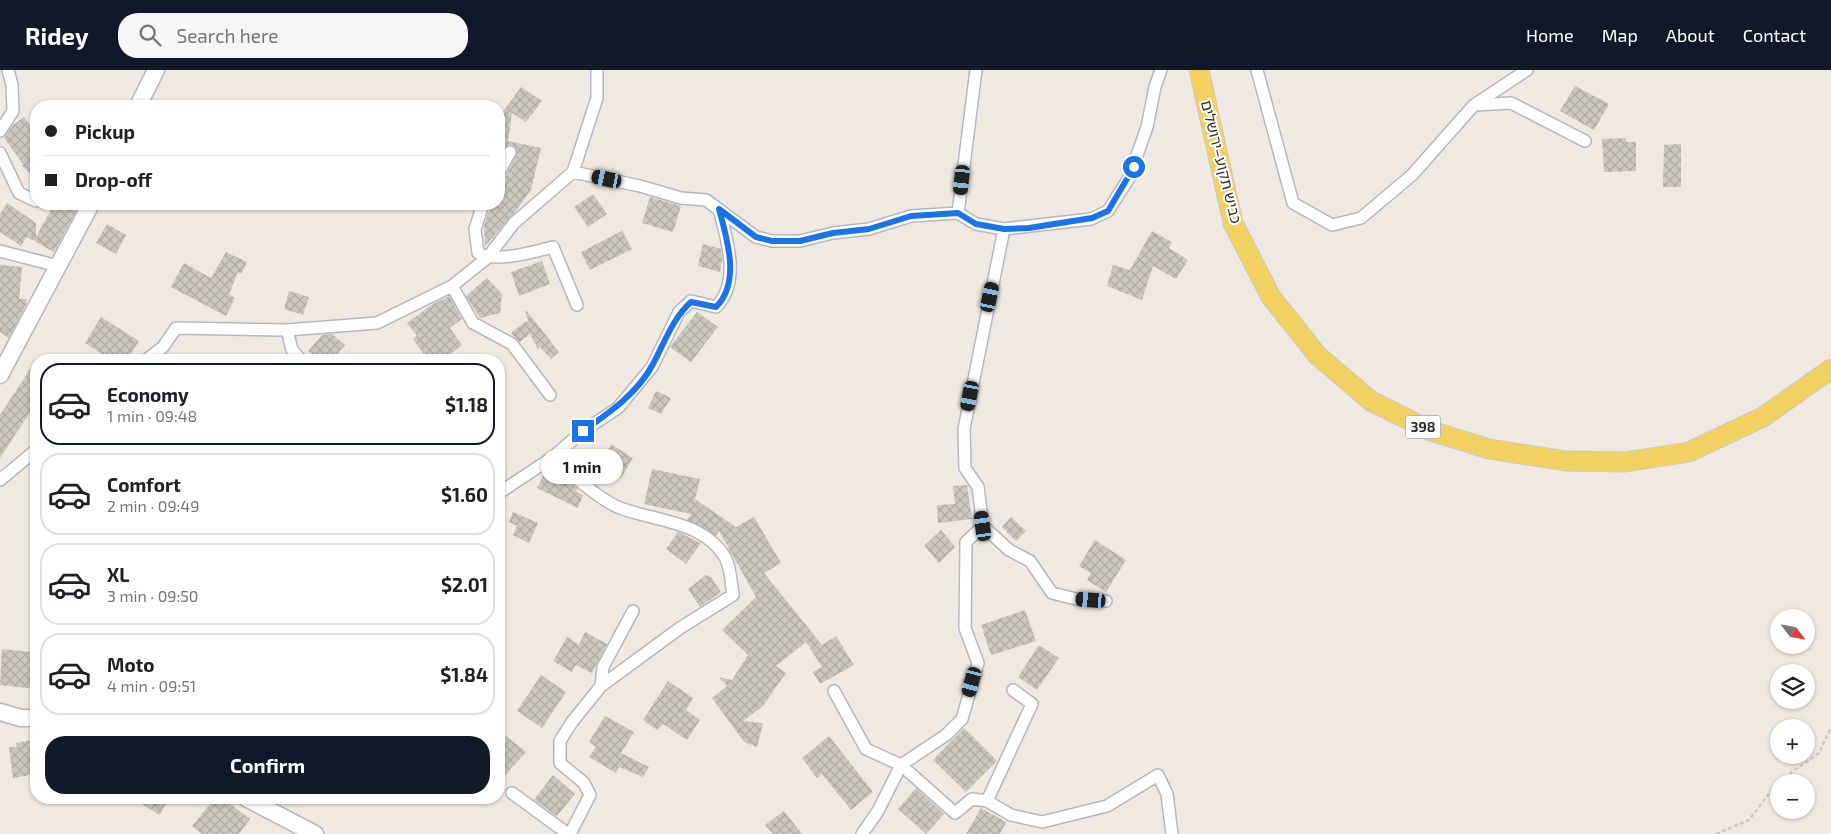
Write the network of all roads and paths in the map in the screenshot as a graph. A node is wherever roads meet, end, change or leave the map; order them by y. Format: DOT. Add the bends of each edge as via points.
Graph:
graph roads {
  1 [pos="8,70"];
  2 [pos="156,70"];
  3 [pos="597,70"];
  4 [pos="976,70"];
  5 [pos="1161,70"];
  6 [pos="1257,70"];
  7 [pos="1527,70"];
  8 [pos="1200,73"];
  9 [pos="141,100"];
  10 [pos="1474,105"];
  11 [pos="0,131"];
  12 [pos="1585,140"];
  13 [pos="510,152"];
  14 [pos="0,153"];
  15 [pos="505,161"];
  16 [pos="573,172"];
  17 [pos="30,198"];
  18 [pos="719,209"];
  19 [pos="88,210"];
  20 [pos="481,210"];
  21 [pos="958,213"];
  22 [pos="1004,229"];
  23 [pos="0,250"];
  24 [pos="487,258"];
  25 [pos="58,266"];
  26 [pos="452,286"];
  27 [pos="578,305"];
  28 [pos="287,330"];
  29 [pos="154,354"];
  30 [pos="296,354"];
  31 [pos="1831,369"];
  32 [pos="0,375"];
  33 [pos="550,395"];
  34 [pos="30,455"];
  35 [pos="553,457"];
  36 [pos="0,480"];
  37 [pos="505,489"];
  38 [pos="983,526"];
  39 [pos="1106,602"];
  40 [pos="633,611"];
  41 [pos="601,686"];
  42 [pos="1013,690"];
  43 [pos="834,692"];
  44 [pos="0,712"];
  45 [pos="30,718"];
  46 [pos="1831,727"];
  47 [pos="901,765"];
  48 [pos="512,793"];
  49 [pos="988,801"];
  50 [pos="260,804"];
  51 [pos="315,834"];
  52 [pos="569,834"];
  53 [pos="862,834"];
  54 [pos="1172,834"];
  55 [pos="1716,834"];
  1 -- 11 [label="street" via="13,111"];
  2 -- 9 [label="street"];
  3 -- 16 [label="street" via="597,98"];
  4 -- 21 [label="street"];
  5 -- 22 [label="street" via="1138,156 1129,178 1108,211 1092,218"];
  6 -- 10 [label="street" via="1293,203 1332,225 1361,218 1412,175"];
  7 -- 10 [label="street"];
  8 -- 31 [label="main road, כביש תקוע–ירושלים / 398" via="1233,223 1271,297 1318,356 1365,395 1431,431 1489,449 1566,461 1625,462 1662,457 1689,452 1763,417"];
  10 -- 12 [label="street" via="1511,103"];
  13 -- 15 [label="street"];
  14 -- 17 [label="street" via="19,193"];
  16 -- 18 [label="street" via="681,198 706,200"];
  16 -- 24 [label="street" via="514,223"];
  18 -- 21 [label="street" via="756,237 772,241 800,241 869,229 911,216"];
  18 -- 35 [label="street" via="730,263 730,280 723,300 716,307 691,302 679,312 652,366 618,408 583,431"];
  19 -- 25 [label="street"];
  20 -- 24 [label="street" via="475,228 478,253"];
  21 -- 22 [label="street" via="976,224"];
  22 -- 38 [label="street" via="964,428 965,468 978,487"];
  23 -- 25 [label="street"];
  24 -- 26 [label="street"];
  24 -- 27 [label="street" via="553,247"];
  25 -- 32 [label="street"];
  26 -- 28 [label="street" via="377,322"];
  26 -- 33 [label="street" via="473,322 512,344"];
  28 -- 29 [label="street" via="176,328"];
  28 -- 30 [label="street"];
  34 -- 36 [label="street"];
  35 -- 37 [label="street"];
  35 -- 41 [label="street" via="570,474 618,507 695,530 725,558 729,570 733,594"];
  38 -- 39 [label="street" via="1009,550 1030,561 1052,593"];
  38 -- 47 [label="street" via="966,542 965,628 978,662 962,720 946,735"];
  40 -- 41 [label="street" via="603,667"];
  41 -- 52 [label="street" via="560,741 560,763 584,783 590,795"];
  42 -- 49 [label="street" via="1032,704"];
  43 -- 47 [label="street" via="866,749"];
  44 -- 45 [label="street"];
  46 -- 55 [label="path" via="1819,752 1778,782 1749,820"];
  47 -- 49 [label="street" via="955,813 972,799"];
  47 -- 53 [label="street" via="878,811"];
  48 -- 52 [label="street"];
  49 -- 54 [label="street" via="1011,815 1042,822 1107,806 1158,776 1167,794"];
  50 -- 51 [label="street"];
}
